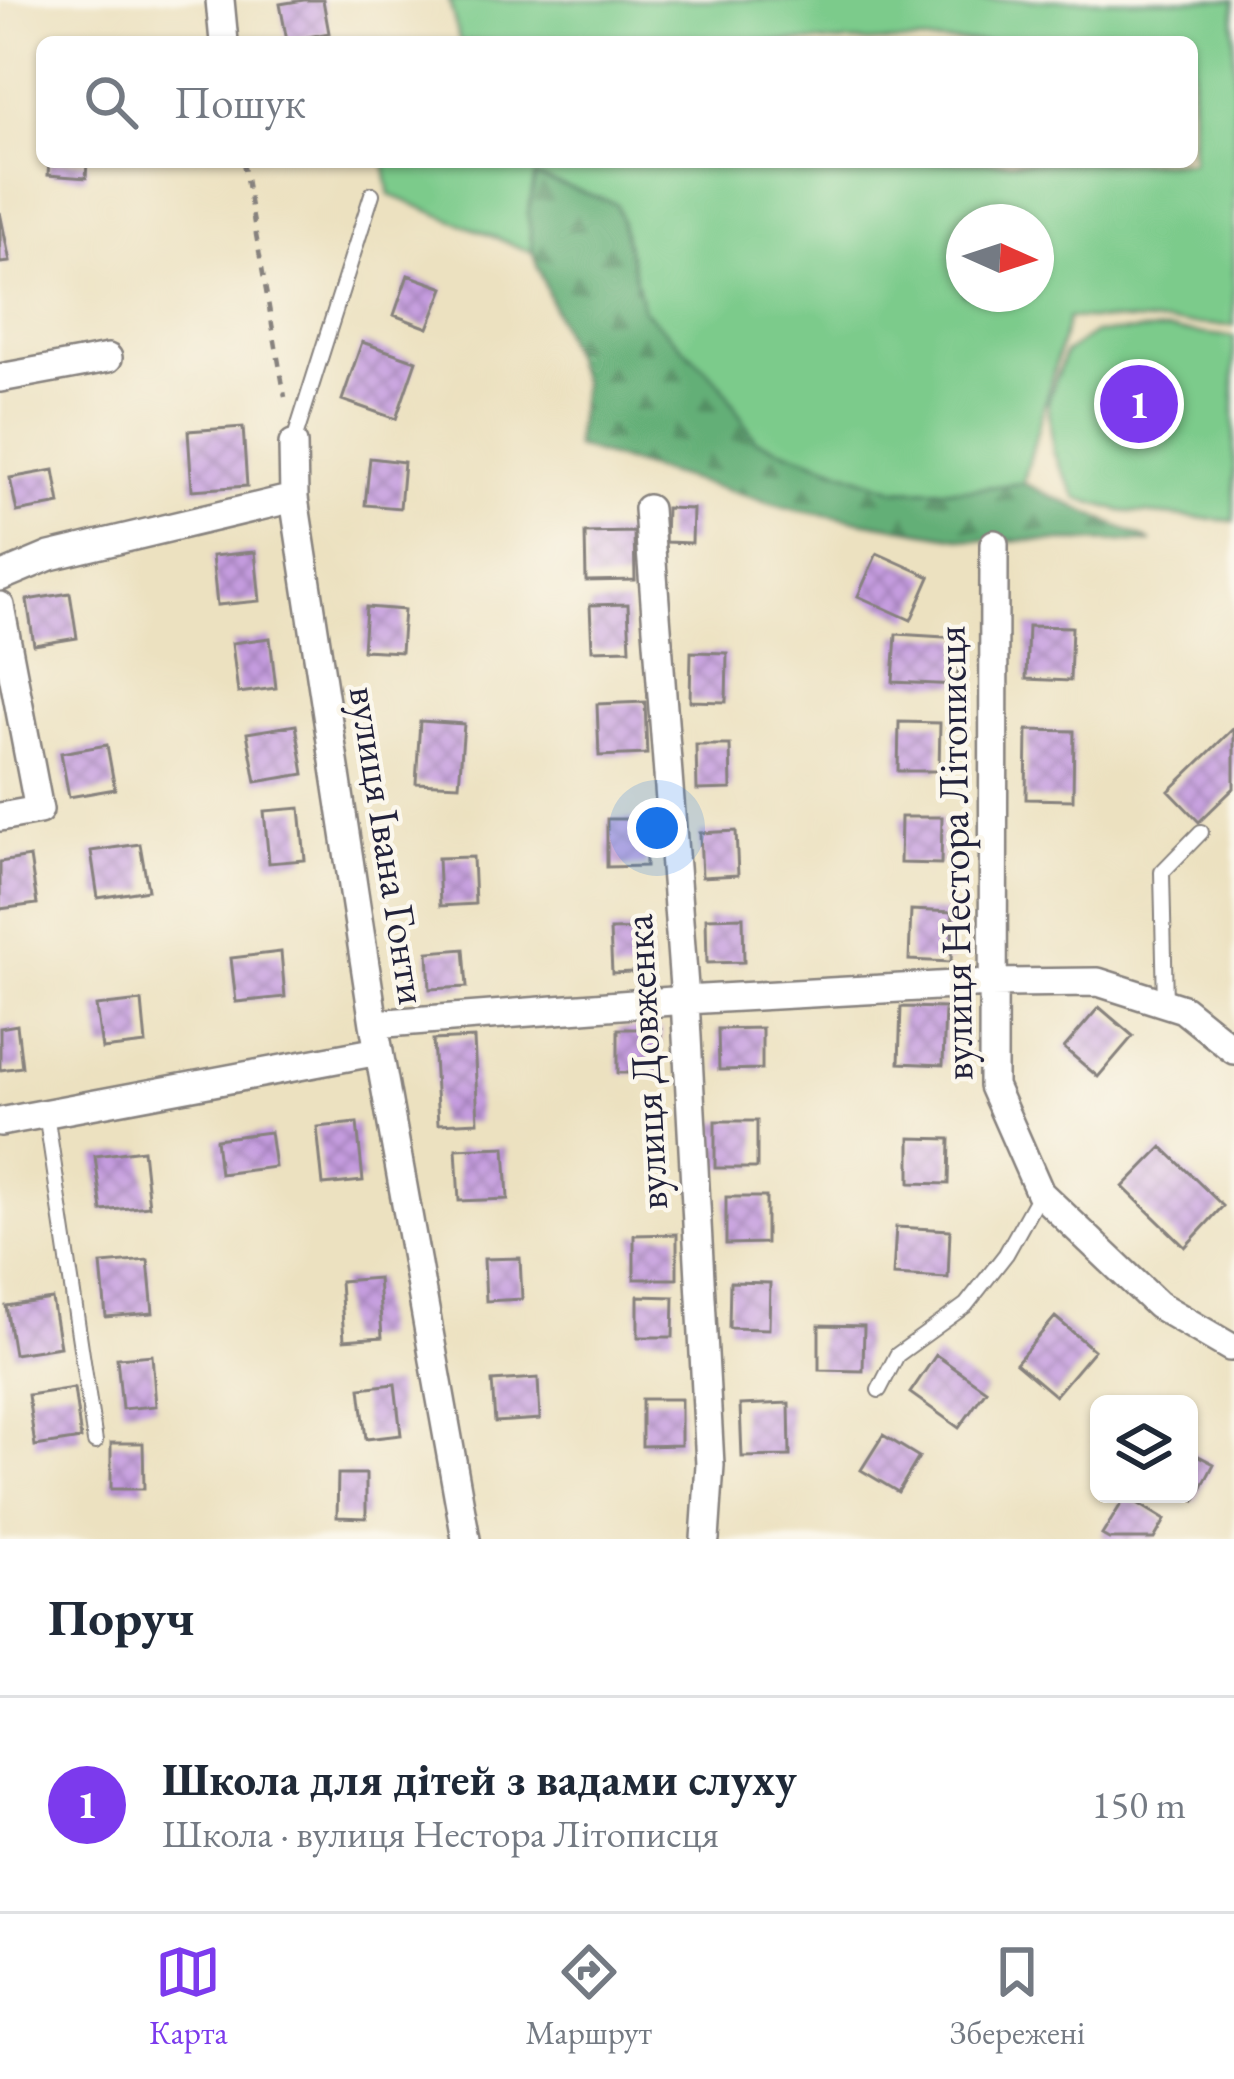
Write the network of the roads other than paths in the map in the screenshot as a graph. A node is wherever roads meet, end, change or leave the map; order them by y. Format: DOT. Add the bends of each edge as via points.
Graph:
graph roads {
  1 [pos="220,0"];
  2 [pos="223,36"];
  3 [pos="372,194"];
  4 [pos="108,358"];
  5 [pos="0,378"];
  6 [pos="293,444"];
  7 [pos="294,498"];
  8 [pos="648,509"];
  9 [pos="994,544"];
  10 [pos="0,577"];
  11 [pos="0,606"];
  12 [pos="0,817"];
  13 [pos="1201,832"];
  14 [pos="990,983"];
  15 [pos="685,1000"];
  16 [pos="1165,1004"];
  17 [pos="377,1037"];
  18 [pos="1234,1050"];
  19 [pos="46,1113"];
  20 [pos="0,1122"];
  21 [pos="1040,1193"];
  22 [pos="1230,1347"];
  23 [pos="879,1390"];
  24 [pos="95,1442"];
  25 [pos="466,1539"];
  26 [pos="706,1539"];
  1 -- 2 [label="street"];
  3 -- 6 [label="lane"];
  4 -- 5 [label="street"];
  6 -- 7 [label="street, вулиця Івана Гонти"];
  7 -- 10 [label="street" via="50,556"];
  7 -- 17 [label="street, вулиця Івана Гонти"];
  8 -- 15 [label="street, вулиця Довженка"];
  9 -- 14 [label="street, вулиця Нестора Літописця"];
  11 -- 12 [label="street" via="39,810"];
  13 -- 16 [label="lane" via="1162,872"];
  14 -- 15 [label="street"];
  14 -- 16 [label="street" via="1098,982"];
  14 -- 21 [label="street, вулиця Нестора Літописця" via="993,1086"];
  15 -- 17 [label="street"];
  15 -- 26 [label="street, вулиця Довженка" via="710,1465"];
  16 -- 18 [label="street"];
  17 -- 19 [label="street"];
  17 -- 25 [label="street, вулиця Івана Гонти"];
  19 -- 20 [label="street"];
  19 -- 24 [label="lane"];
  21 -- 22 [label="street, вулиця Нестора Літописця" via="1158,1305"];
  21 -- 23 [label="lane" via="966,1305 897,1355"];
}
